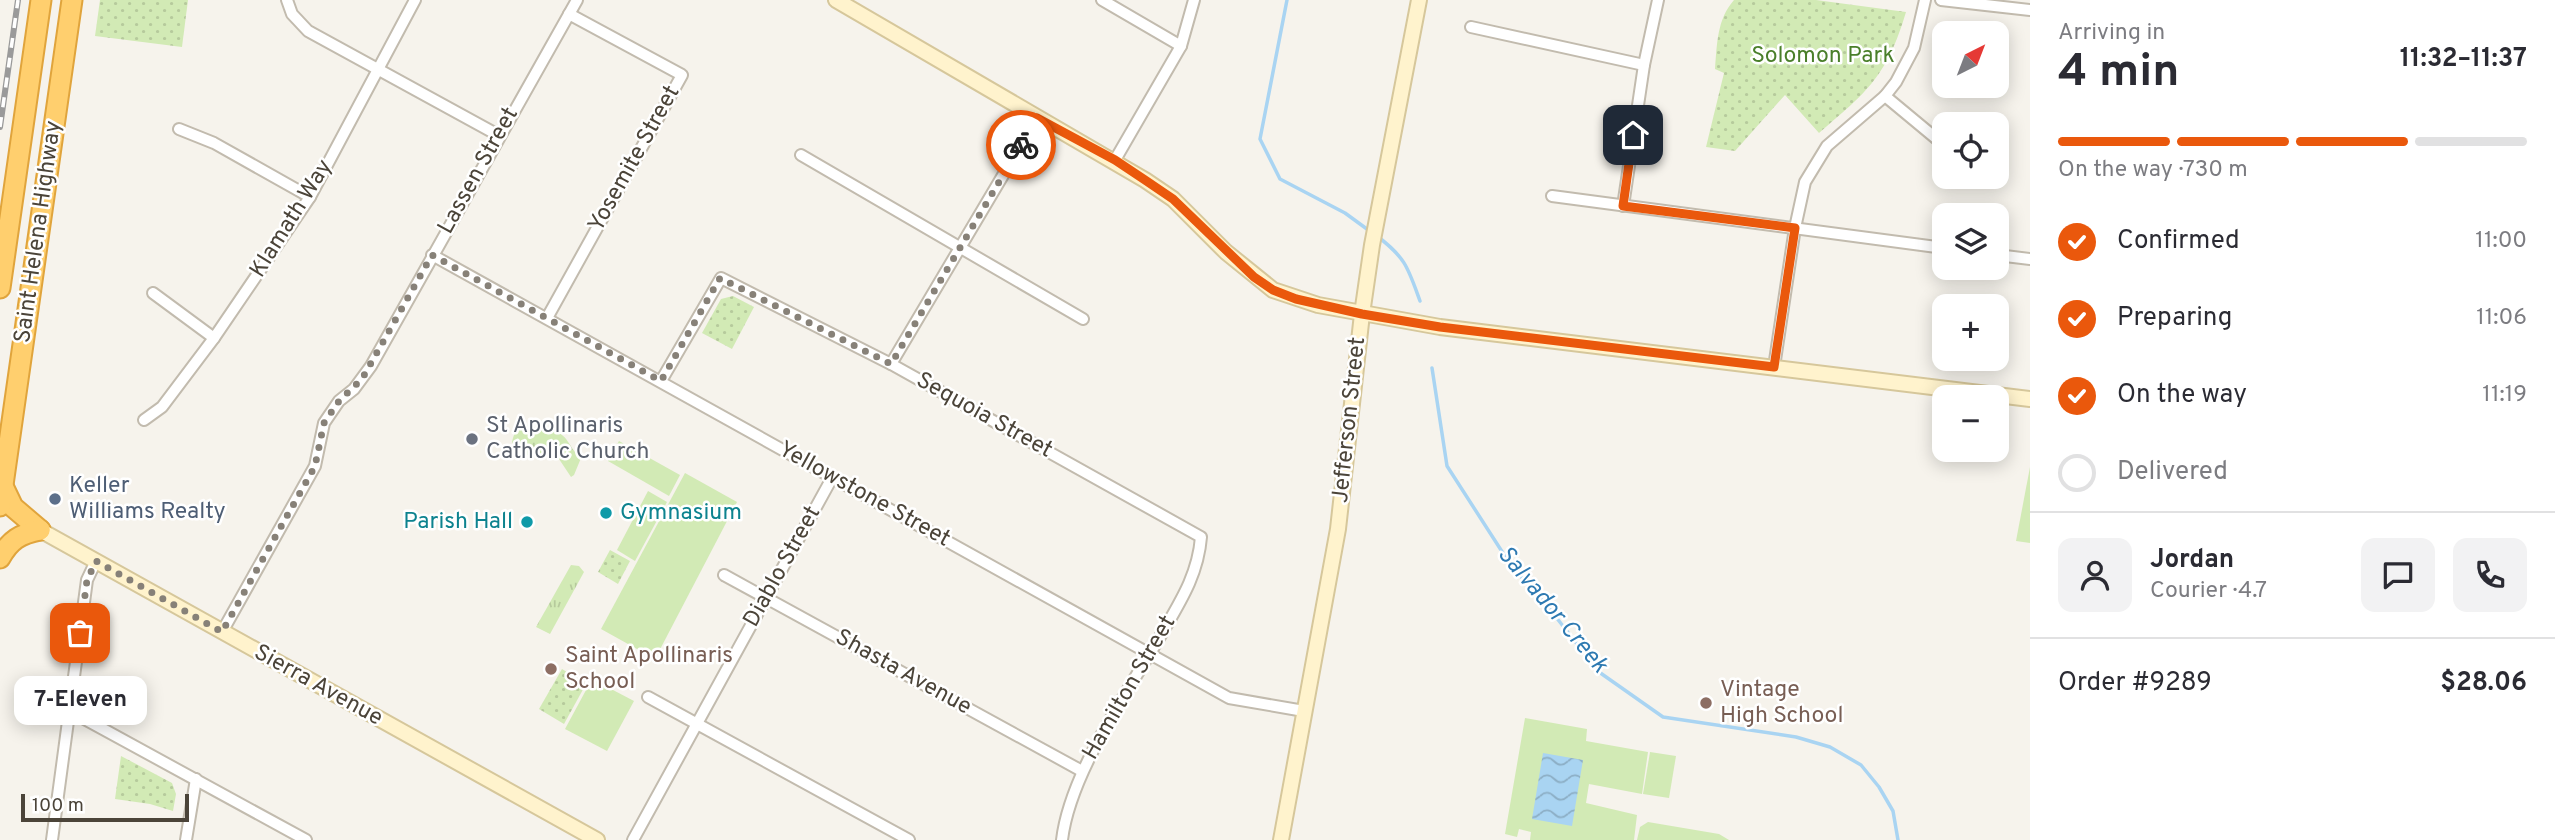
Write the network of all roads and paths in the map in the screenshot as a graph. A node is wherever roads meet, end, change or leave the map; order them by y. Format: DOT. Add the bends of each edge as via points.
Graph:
graph roads {
  1 [pos="41,0"];
  2 [pos="72,0"];
  3 [pos="287,0"];
  4 [pos="415,0"];
  5 [pos="576,0"];
  6 [pos="836,0"];
  7 [pos="1102,0"];
  8 [pos="1194,0"];
  9 [pos="1419,0"];
  10 [pos="1658,0"];
  11 [pos="1925,0"];
  12 [pos="1941,0"];
  13 [pos="2030,10"];
  14 [pos="569,14"];
  15 [pos="1471,27"];
  16 [pos="1181,46"];
  17 [pos="1644,65"];
  18 [pos="377,69"];
  19 [pos="1885,96"];
  20 [pos="1037,118"];
  21 [pos="179,129"];
  22 [pos="498,135"];
  23 [pos="1932,135"];
  24 [pos="801,155"];
  25 [pos="1115,160"];
  26 [pos="1552,196"];
  27 [pos="310,197"];
  28 [pos="1623,206"];
  29 [pos="1795,228"];
  30 [pos="1932,246"];
  31 [pos="960,247"];
  32 [pos="432,255"];
  33 [pos="2009,256"];
  34 [pos="2030,259"];
  35 [pos="0,288"];
  36 [pos="153,293"];
  37 [pos="1362,314"];
  38 [pos="547,318"];
  39 [pos="1083,319"];
  40 [pos="214,338"];
  41 [pos="891,364"];
  42 [pos="1774,367"];
  43 [pos="661,381"];
  44 [pos="2030,400"];
  45 [pos="144,420"];
  46 [pos="832,478"];
  47 [pos="2,484"];
  48 [pos="0,506"];
  49 [pos="40,530"];
  50 [pos="1200,537"];
  51 [pos="0,558"];
  52 [pos="96,561"];
  53 [pos="724,575"];
  54 [pos="766,598"];
  55 [pos="222,632"];
  56 [pos="1151,653"];
  57 [pos="648,697"];
  58 [pos="70,711"];
  59 [pos="1304,711"];
  60 [pos="696,724"];
  61 [pos="1082,771"];
  62 [pos="196,779"];
  63 [pos="52,840"];
  64 [pos="187,840"];
  65 [pos="306,840"];
  66 [pos="597,840"];
  67 [pos="633,840"];
  68 [pos="909,840"];
  69 [pos="1062,840"];
  70 [pos="1281,840"];
  1 -- 35 [label="highway, Saint Helena Highway"];
  2 -- 47 [label="highway, Saint Helena Highway"];
  3 -- 18 [label="street" via="292,14 308,31"];
  4 -- 18 [label="street, Klamath Way"];
  5 -- 14 [label="street, Lassen Street"];
  6 -- 20 [label="street"];
  7 -- 16 [label="street"];
  8 -- 16 [label="street"];
  9 -- 37 [label="street, Jefferson Street"];
  10 -- 17 [label="street"];
  11 -- 19 [label="street" via="1914,48"];
  12 -- 13 [label="street"];
  14 -- 22 [label="street, Lassen Street"];
  14 -- 38 [label="street, Yosemite Street" via="681,75"];
  15 -- 17 [label="street"];
  16 -- 25 [label="street"];
  17 -- 28 [label="street"];
  18 -- 22 [label="street"];
  18 -- 27 [label="street, Klamath Way"];
  19 -- 23 [label="street"];
  19 -- 29 [label="street" via="1827,146 1805,182"];
  20 -- 25 [label="street"];
  20 -- 31 [label="street"];
  21 -- 27 [label="street" via="214,143"];
  22 -- 32 [label="street, Lassen Street"];
  24 -- 31 [label="street"];
  25 -- 37 [label="street" via="1173,199 1226,252 1273,290"];
  26 -- 28 [label="street"];
  27 -- 40 [label="street, Klamath Way"];
  28 -- 29 [label="street"];
  29 -- 30 [label="street"];
  29 -- 42 [label="street"];
  31 -- 39 [label="street"];
  31 -- 41 [label="street"];
  32 -- 38 [label="street, Yellowstone Street"];
  32 -- 55 [label="street, Lassen Street" via="362,379 324,423 315,466"];
  33 -- 34 [label="street"];
  36 -- 40 [label="street"];
  37 -- 42 [label="street"];
  37 -- 59 [label="street, Jefferson Street" via="1338,530"];
  38 -- 43 [label="street, Yellowstone Street"];
  40 -- 45 [label="street, Klamath Way" via="162,408"];
  41 -- 43 [label="street, Sequoia Street" via="720,278"];
  41 -- 50 [label="street, Sequoia Street"];
  42 -- 44 [label="street"];
  43 -- 46 [label="street, Yellowstone Street"];
  46 -- 54 [label="street, Diablo Street"];
  46 -- 56 [label="street, Yellowstone Street"];
  47 -- 48 [label="highway, Saint Helena Highway"];
  47 -- 49 [label="highway" via="13,507"];
  49 -- 51 [label="highway" via="23,533"];
  49 -- 52 [label="street, Sierra Avenue"];
  50 -- 56 [label="street, Hamilton Street" via="1199,559 1185,593"];
  52 -- 55 [label="street, Sierra Avenue"];
  52 -- 58 [label="street" via="87,580"];
  53 -- 54 [label="street, Shasta Avenue"];
  54 -- 60 [label="street, Diablo Street"];
  54 -- 61 [label="street, Shasta Avenue"];
  55 -- 66 [label="street, Sierra Avenue"];
  56 -- 59 [label="street, Yellowstone Street" via="1229,698"];
  56 -- 61 [label="street, Hamilton Street"];
  57 -- 60 [label="street"];
  58 -- 62 [label="street"];
  58 -- 63 [label="street"];
  59 -- 70 [label="street, Jefferson Street"];
  60 -- 67 [label="street, Diablo Street"];
  60 -- 68 [label="street"];
  61 -- 69 [label="street, Hamilton Street"];
  62 -- 64 [label="street"];
  62 -- 65 [label="street"];
}
